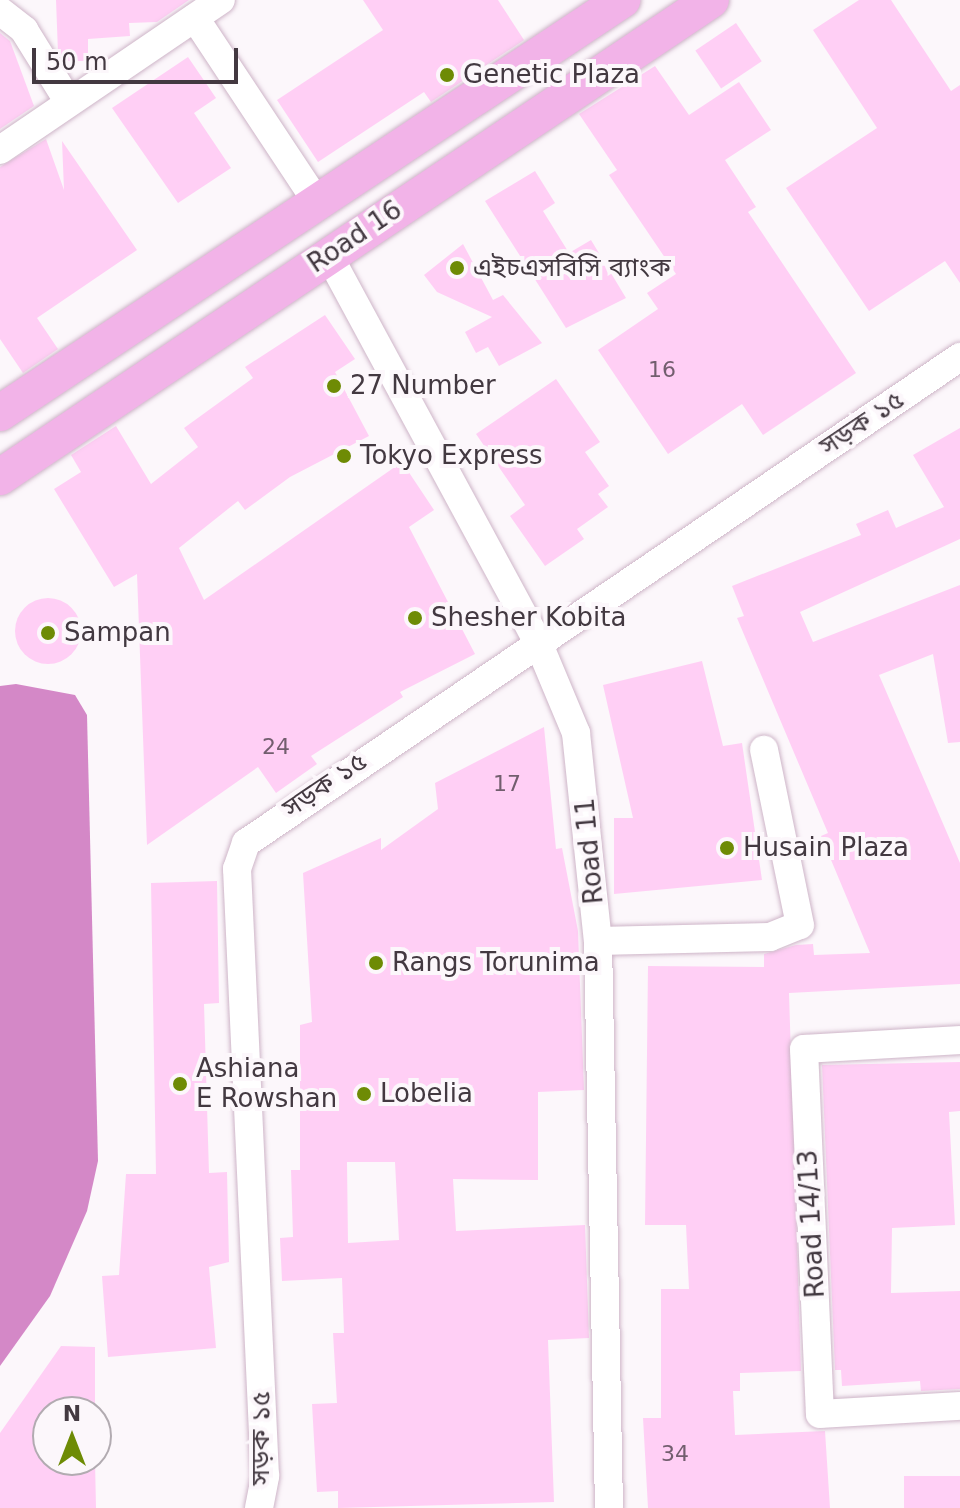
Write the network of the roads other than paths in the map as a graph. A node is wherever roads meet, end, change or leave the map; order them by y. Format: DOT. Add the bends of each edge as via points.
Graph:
graph roads {
  1 [pos="221,0"];
  2 [pos="622,0"];
  3 [pos="711,0"];
  4 [pos="0,11"];
  5 [pos="195,18"];
  6 [pos="68,101"];
  7 [pos="0,150"];
  8 [pos="317,202"];
  9 [pos="328,254"];
  10 [pos="960,357"];
  11 [pos="0,413"];
  12 [pos="0,477"];
  13 [pos="538,642"];
  14 [pos="764,750"];
  15 [pos="598,941"];
  16 [pos="960,1040"];
  17 [pos="960,1406"];
  18 [pos="259,1508"];
  19 [pos="609,1508"];
  1 -- 5 [label="street"];
  2 -- 8 [label="main road, Road 16"];
  3 -- 9 [label="main road, Road 16"];
  4 -- 6 [label="street" via="24,30"];
  5 -- 6 [label="street"];
  5 -- 8 [label="street"];
  6 -- 7 [label="street"];
  8 -- 11 [label="main road, Road 16"];
  9 -- 12 [label="main road, Road 16"];
  9 -- 13 [label="street, Road 11"];
  10 -- 13 [label="street, সড়ক ১৫"];
  13 -- 15 [label="street, Road 11" via="576,733"];
  13 -- 18 [label="street, সড়ক ১৫" via="258,831 239,854 265,1476"];
  14 -- 15 [label="street" via="800,925 770,937"];
  15 -- 19 [label="street, Road 11"];
  16 -- 17 [label="street, Road 14/13" via="804,1049 820,1414"];
}
